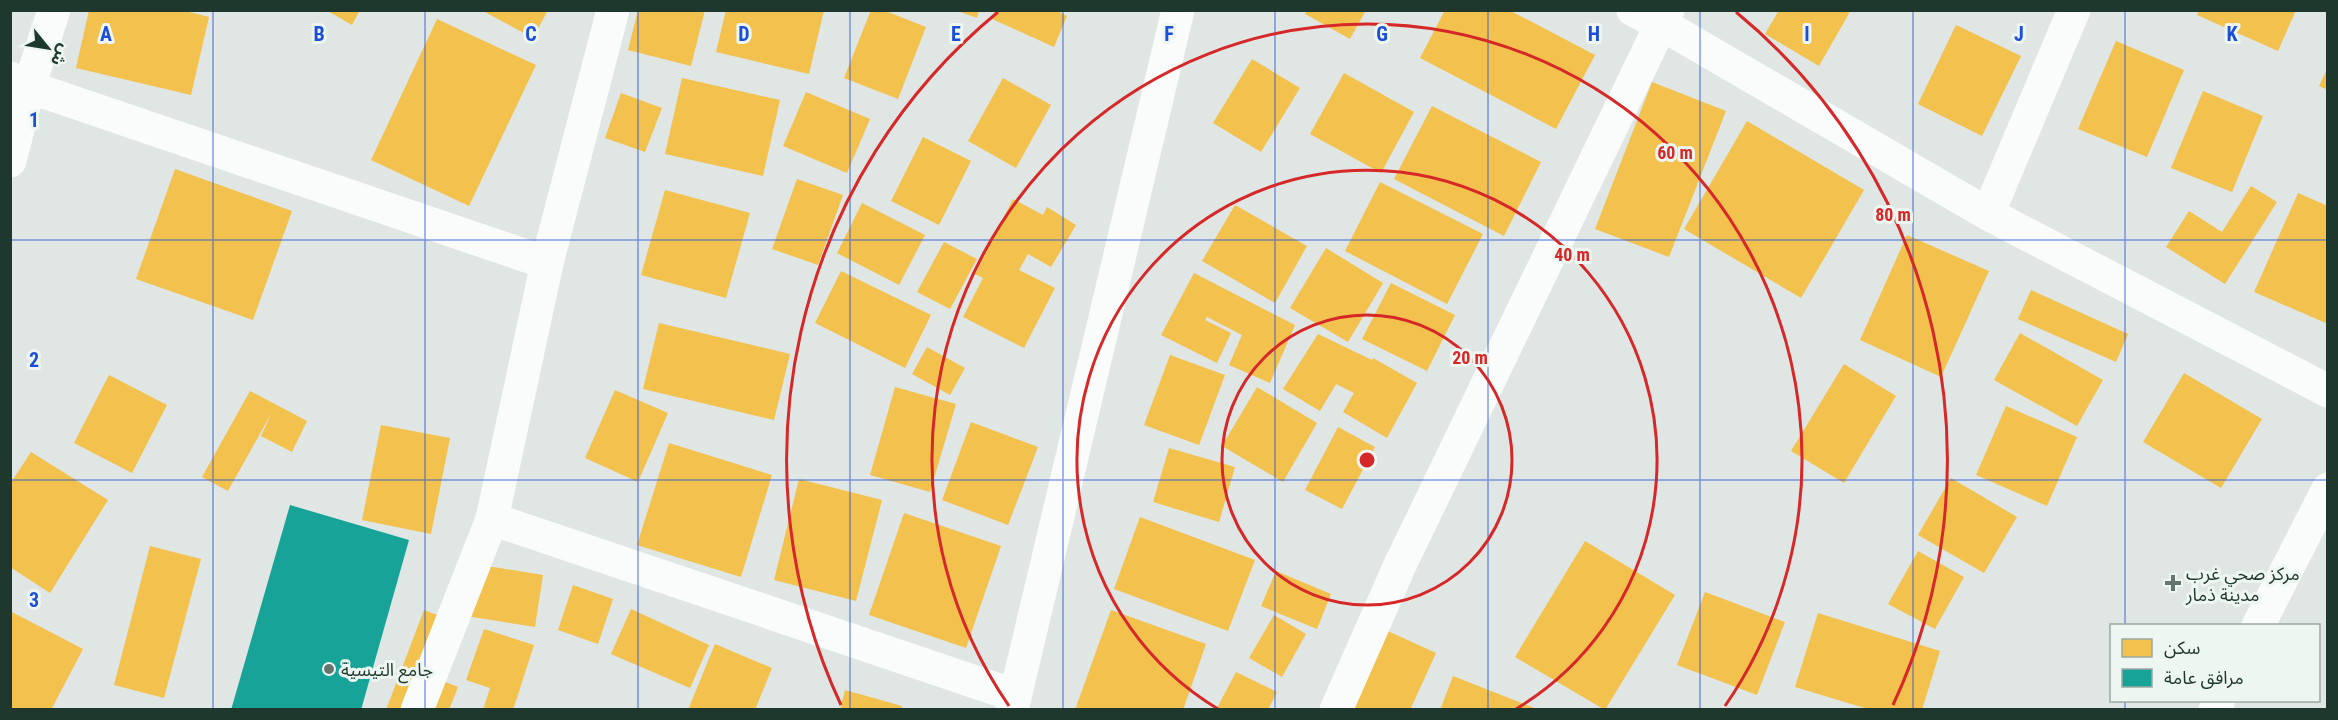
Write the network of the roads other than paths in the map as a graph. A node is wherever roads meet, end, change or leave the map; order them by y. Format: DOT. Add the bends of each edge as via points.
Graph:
graph roads {
  1 [pos="54,10"];
  2 [pos="613,10"];
  3 [pos="1178,10"];
  4 [pos="1633,10"];
  5 [pos="2074,10"];
  6 [pos="1665,18"];
  7 [pos="20,82"];
  8 [pos="10,161"];
  9 [pos="1988,214"];
  10 [pos="547,263"];
  11 [pos="2328,391"];
  12 [pos="2328,489"];
  13 [pos="492,519"];
  14 [pos="2259,624"];
  15 [pos="1013,702"];
  16 [pos="417,710"];
  17 [pos="1336,710"];
  1 -- 7 [label="street"];
  2 -- 10 [label="street"];
  3 -- 15 [label="street"];
  4 -- 6 [label="street"];
  5 -- 9 [label="street"];
  6 -- 9 [label="street"];
  6 -- 17 [label="street" via="1400,565"];
  7 -- 8 [label="street"];
  7 -- 10 [label="street"];
  9 -- 11 [label="street"];
  10 -- 13 [label="street"];
  12 -- 14 [label="street"];
  13 -- 15 [label="street"];
  13 -- 16 [label="street"];
}
